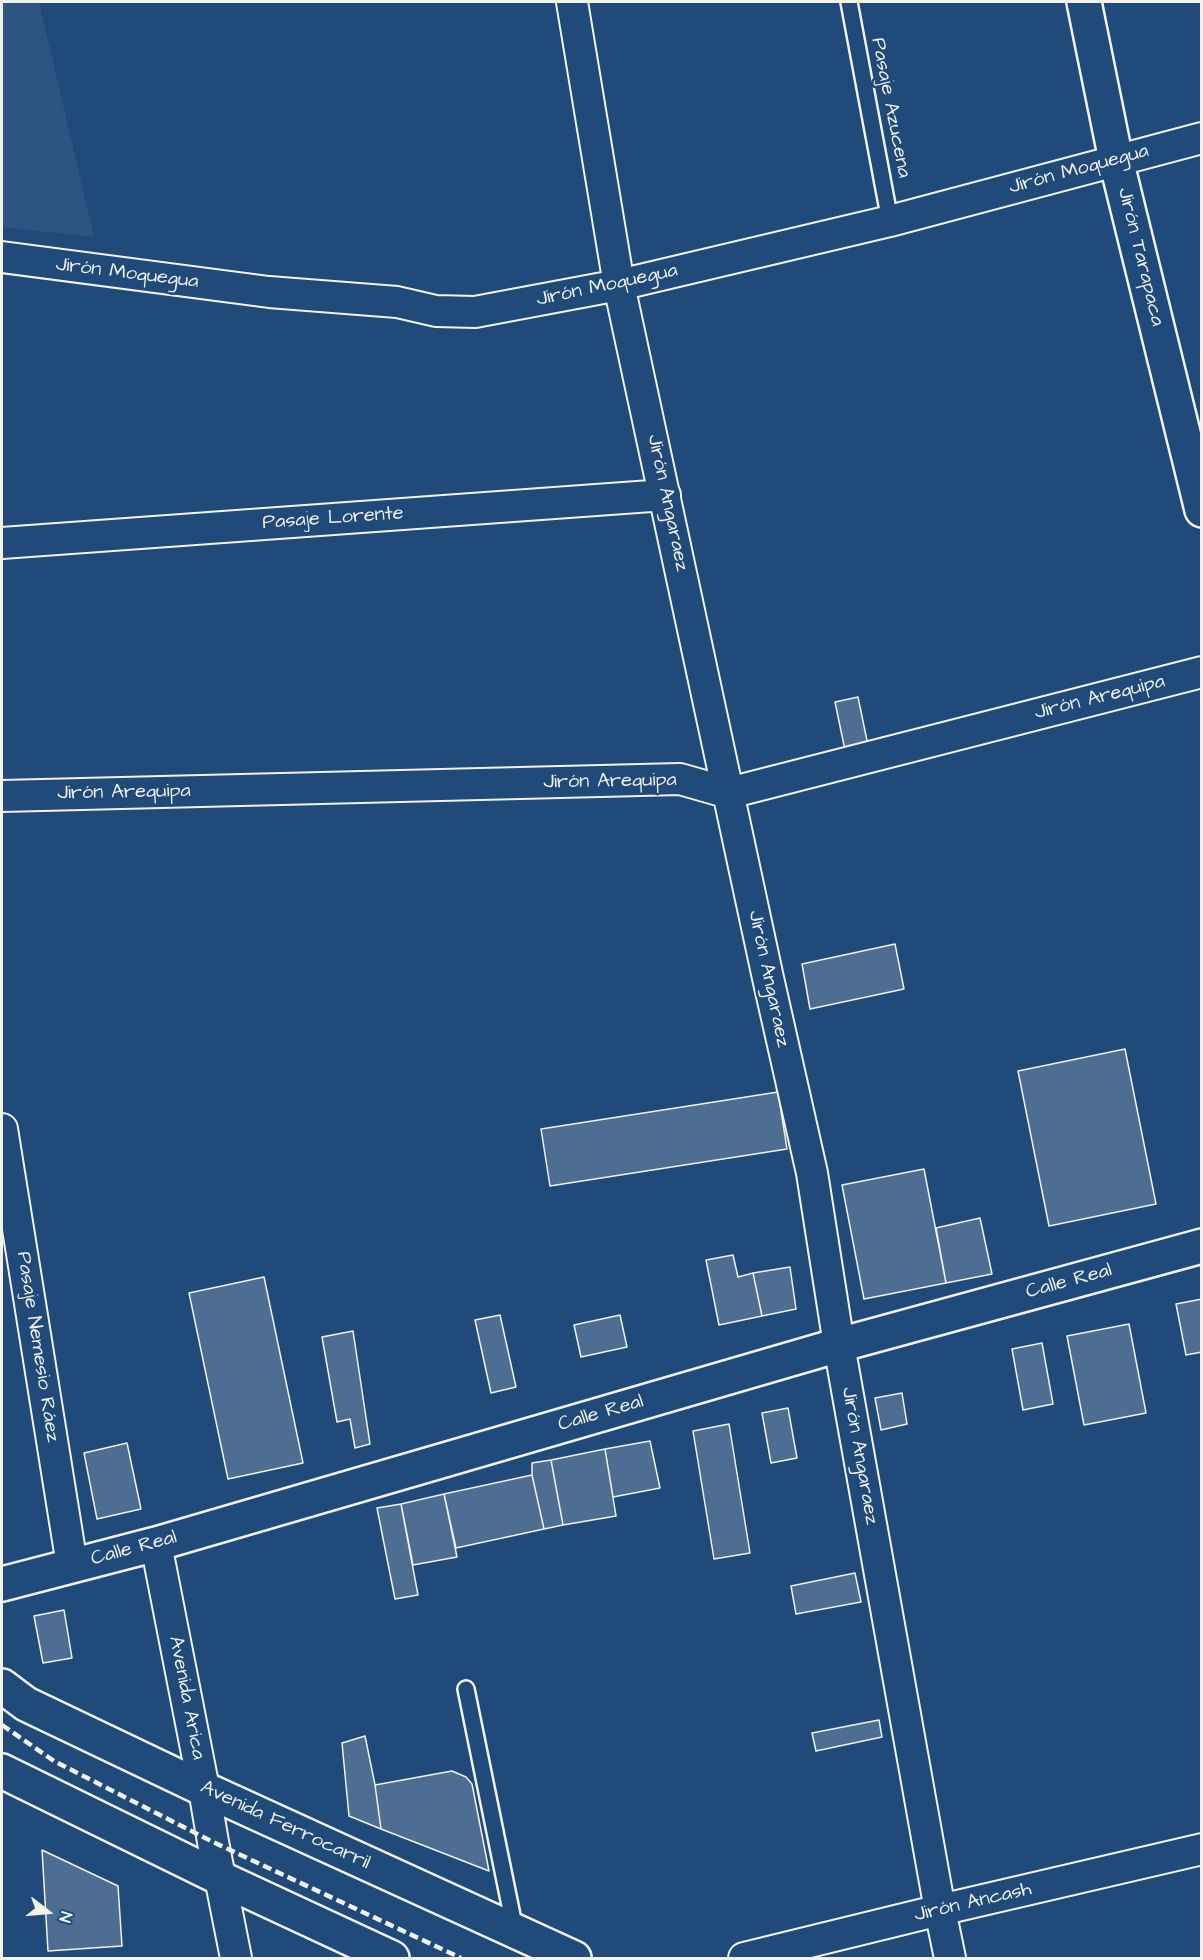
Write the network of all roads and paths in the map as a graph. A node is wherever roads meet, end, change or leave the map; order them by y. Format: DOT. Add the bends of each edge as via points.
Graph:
graph roads {
  1 [pos="572,2"];
  2 [pos="849,2"];
  3 [pos="1084,2"];
  4 [pos="1202,138"];
  5 [pos="1116,160"];
  6 [pos="890,221"];
  7 [pos="2,257"];
  8 [pos="619,285"];
  9 [pos="665,495"];
  10 [pos="1202,510"];
  11 [pos="2,543"];
  12 [pos="1202,672"];
  13 [pos="729,793"];
  14 [pos="2,796"];
  15 [pos="2,1129"];
  16 [pos="1202,1246"];
  17 [pos="839,1345"];
  18 [pos="156,1544"];
  19 [pos="72,1566"];
  20 [pos="2,1584"];
  21 [pos="2,1686"];
  22 [pos="466,1689"];
  23 [pos="2,1772"];
  24 [pos="204,1789"];
  25 [pos="1202,1849"];
  26 [pos="220,1878"];
  27 [pos="940,1910"];
  28 [pos="515,1932"];
  29 [pos="236,1959"];
  30 [pos="392,1959"];
  31 [pos="574,1959"];
  32 [pos="744,1959"];
  33 [pos="950,1959"];
  1 -- 8 [label="street, Jirón Angaraez"];
  2 -- 6 [label="lane, Pasaje Azucena"];
  3 -- 5 [label="main road, Jirón Tarapaca"];
  4 -- 5 [label="street, Jirón Moquegua"];
  5 -- 6 [label="street, Jirón Moquegua"];
  5 -- 10 [label="main road, Jirón Tarapaca"];
  6 -- 8 [label="street, Jirón Moquegua"];
  7 -- 8 [label="street, Jirón Moquegua" via="269,292 397,302 436,311 475,312"];
  8 -- 9 [label="street, Jirón Angaraez"];
  9 -- 11 [label="street, Pasaje Lorente"];
  9 -- 13 [label="street, Jirón Angaraez"];
  12 -- 13 [label="street, Jirón Arequipa"];
  13 -- 14 [label="street, Jirón Arequipa" via="680,779"];
  13 -- 17 [label="street, Jirón Angaraez" via="812,1173"];
  15 -- 19 [label="street, Pasaje Nemesio Ráez"];
  16 -- 17 [label="main road, Calle Real"];
  17 -- 18 [label="main road, Calle Real"];
  17 -- 27 [label="street, Jirón Angaraez"];
  18 -- 19 [label="main road, Calle Real"];
  18 -- 24 [label="street, Avenida Arica"];
  19 -- 20 [label="main road, Calle Real"];
  21 -- 24 [label="main road, Avenida Ferrocarril" via="26,1704"];
  22 -- 28 [label="lane"];
  23 -- 26 [label="main road"];
  24 -- 26 [label="street, Avenida Arica"];
  24 -- 28 [label="main road, Avenida Ferrocarril"];
  25 -- 27 [label="street, Jirón Ancash"];
  26 -- 29 [label="street, Avenida Arica"];
  26 -- 30 [label="main road"];
  27 -- 32 [label="street, Jirón Ancash"];
  27 -- 33 [label="street, Jirón Angaraez"];
  28 -- 31 [label="main road, Avenida Ferrocarril"];
}
